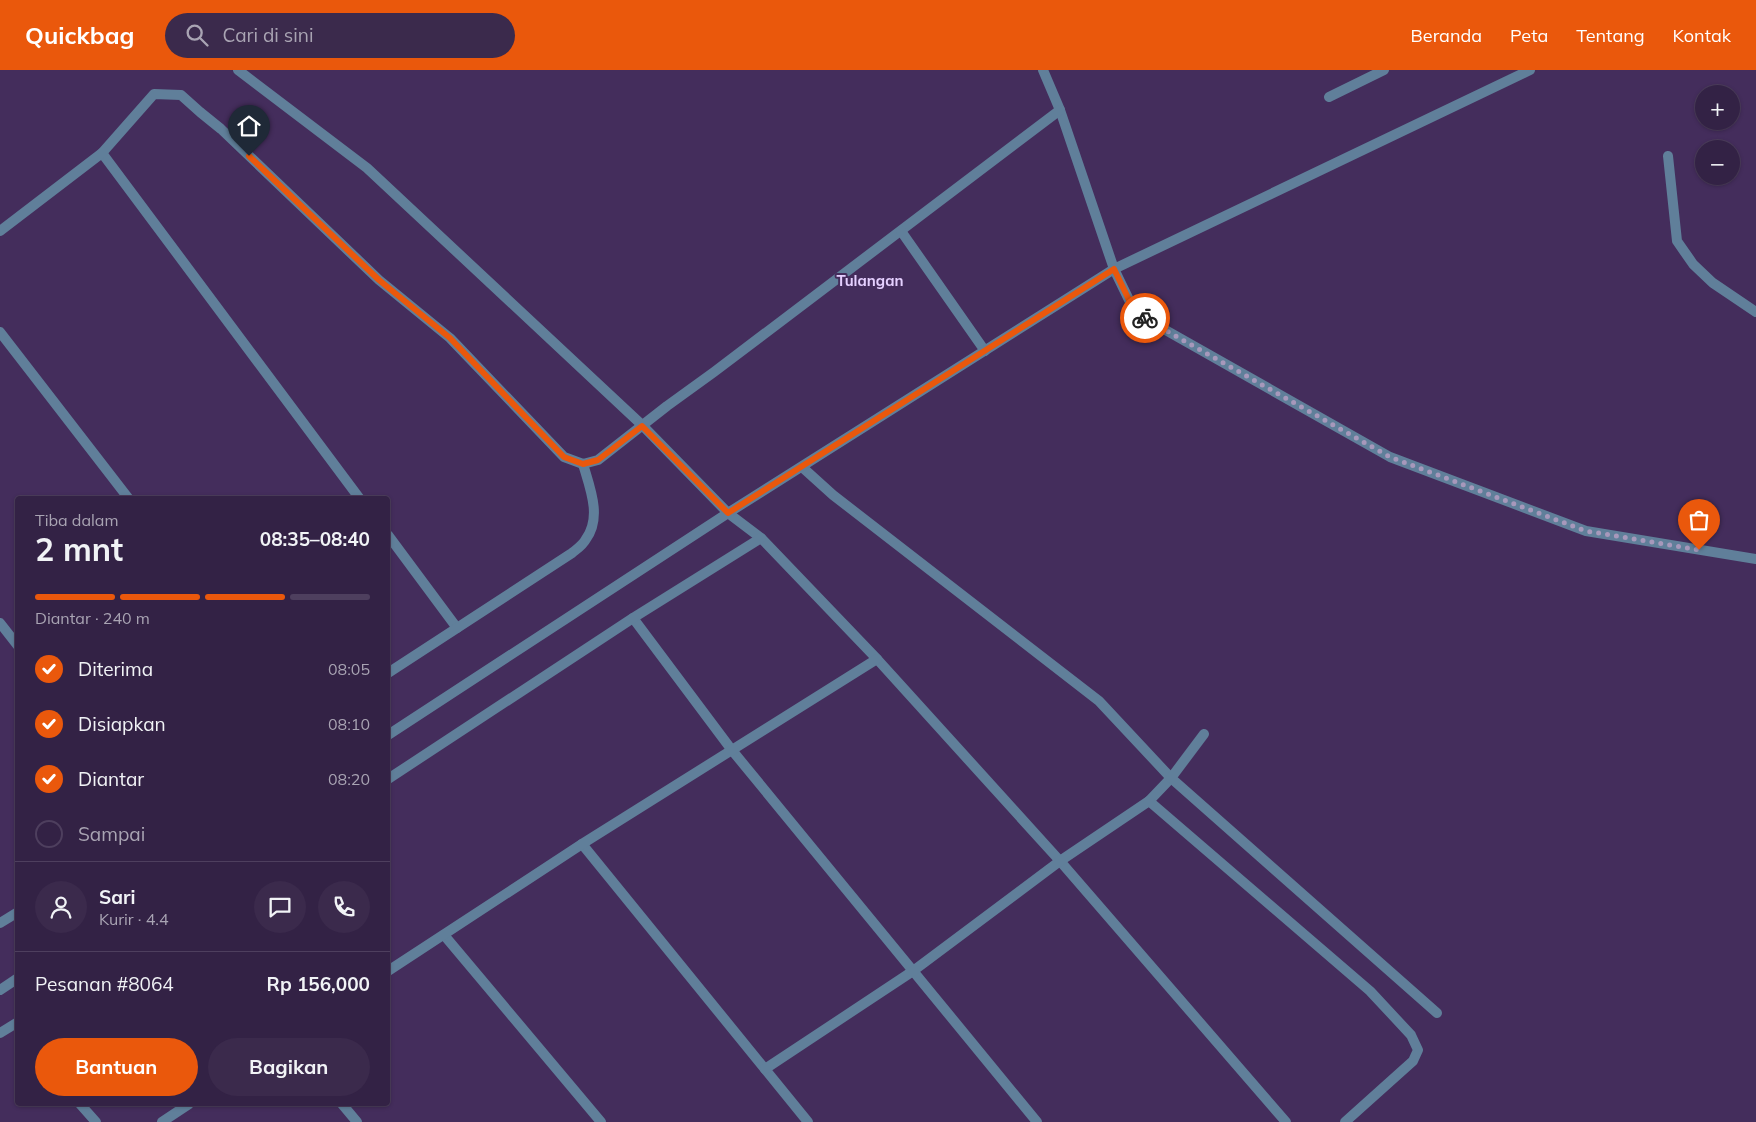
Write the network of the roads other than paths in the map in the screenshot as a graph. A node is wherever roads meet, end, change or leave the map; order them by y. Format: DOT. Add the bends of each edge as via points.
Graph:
graph roads {
  1 [pos="238,70"];
  2 [pos="1044,70"];
  3 [pos="1384,70"];
  4 [pos="1530,70"];
  5 [pos="1329,96"];
  6 [pos="1060,110"];
  7 [pos="102,153"];
  8 [pos="1668,156"];
  9 [pos="0,231"];
  10 [pos="900,231"];
  11 [pos="1114,269"];
  12 [pos="1756,312"];
  13 [pos="0,332"];
  14 [pos="985,351"];
  15 [pos="642,426"];
  16 [pos="583,464"];
  17 [pos="802,467"];
  18 [pos="127,496"];
  19 [pos="358,496"];
  20 [pos="728,513"];
  21 [pos="390,538"];
  22 [pos="761,538"];
  23 [pos="1756,560"];
  24 [pos="633,618"];
  25 [pos="0,623"];
  26 [pos="457,628"];
  27 [pos="15,642"];
  28 [pos="877,659"];
  29 [pos="390,672"];
  30 [pos="390,734"];
  31 [pos="1204,734"];
  32 [pos="731,749"];
  33 [pos="390,778"];
  34 [pos="1170,778"];
  35 [pos="1149,801"];
  36 [pos="582,844"];
  37 [pos="1060,861"];
  38 [pos="15,914"];
  39 [pos="0,924"];
  40 [pos="444,935"];
  41 [pos="390,970"];
  42 [pos="913,971"];
  43 [pos="15,980"];
  44 [pos="0,990"];
  45 [pos="1437,1012"];
  46 [pos="15,1027"];
  47 [pos="0,1033"];
  48 [pos="765,1069"];
  49 [pos="82,1106"];
  50 [pos="186,1106"];
  51 [pos="344,1106"];
  52 [pos="96,1122"];
  53 [pos="162,1122"];
  54 [pos="357,1122"];
  55 [pos="601,1122"];
  56 [pos="808,1122"];
  57 [pos="1037,1122"];
  58 [pos="1286,1122"];
  59 [pos="1346,1122"];
  1 -- 15 [label="street" via="367,168"];
  2 -- 6 [label="street"];
  3 -- 5 [label="street"];
  4 -- 11 [label="street"];
  6 -- 10 [label="street"];
  6 -- 11 [label="street"];
  7 -- 9 [label="street"];
  7 -- 16 [label="street" via="154,94 181,95 221,128 379,280 450,338 564,457"];
  7 -- 19 [label="street"];
  8 -- 12 [label="street" via="1677,241 1693,264 1713,283"];
  10 -- 14 [label="street"];
  10 -- 15 [label="street"];
  11 -- 14 [label="street"];
  11 -- 23 [label="street" via="1131,304 1146,319 1390,457 1586,531"];
  13 -- 18 [label="street"];
  14 -- 17 [label="street"];
  15 -- 16 [label="street" via="598,460"];
  15 -- 20 [label="street"];
  16 -- 26 [label="street" via="593,501 594,521 586,540 572,553"];
  17 -- 20 [label="street"];
  17 -- 34 [label="street" via="833,495 1099,700"];
  20 -- 22 [label="street"];
  20 -- 30 [label="street"];
  21 -- 26 [label="street"];
  22 -- 24 [label="street"];
  22 -- 28 [label="street"];
  24 -- 32 [label="street"];
  24 -- 33 [label="street"];
  25 -- 27 [label="street"];
  26 -- 29 [label="street"];
  28 -- 32 [label="street"];
  28 -- 37 [label="street"];
  31 -- 34 [label="street"];
  32 -- 36 [label="street"];
  32 -- 42 [label="street"];
  34 -- 35 [label="street"];
  34 -- 45 [label="street"];
  35 -- 37 [label="street"];
  35 -- 59 [label="street" via="1370,991 1411,1035 1418,1050 1413,1061"];
  36 -- 40 [label="street"];
  36 -- 48 [label="street"];
  37 -- 42 [label="street"];
  37 -- 58 [label="street"];
  38 -- 39 [label="street"];
  40 -- 41 [label="street"];
  40 -- 55 [label="street"];
  42 -- 48 [label="street"];
  42 -- 57 [label="street"];
  43 -- 44 [label="street"];
  46 -- 47 [label="street"];
  48 -- 56 [label="street"];
  49 -- 52 [label="street"];
  50 -- 53 [label="street"];
  51 -- 54 [label="street"];
}
